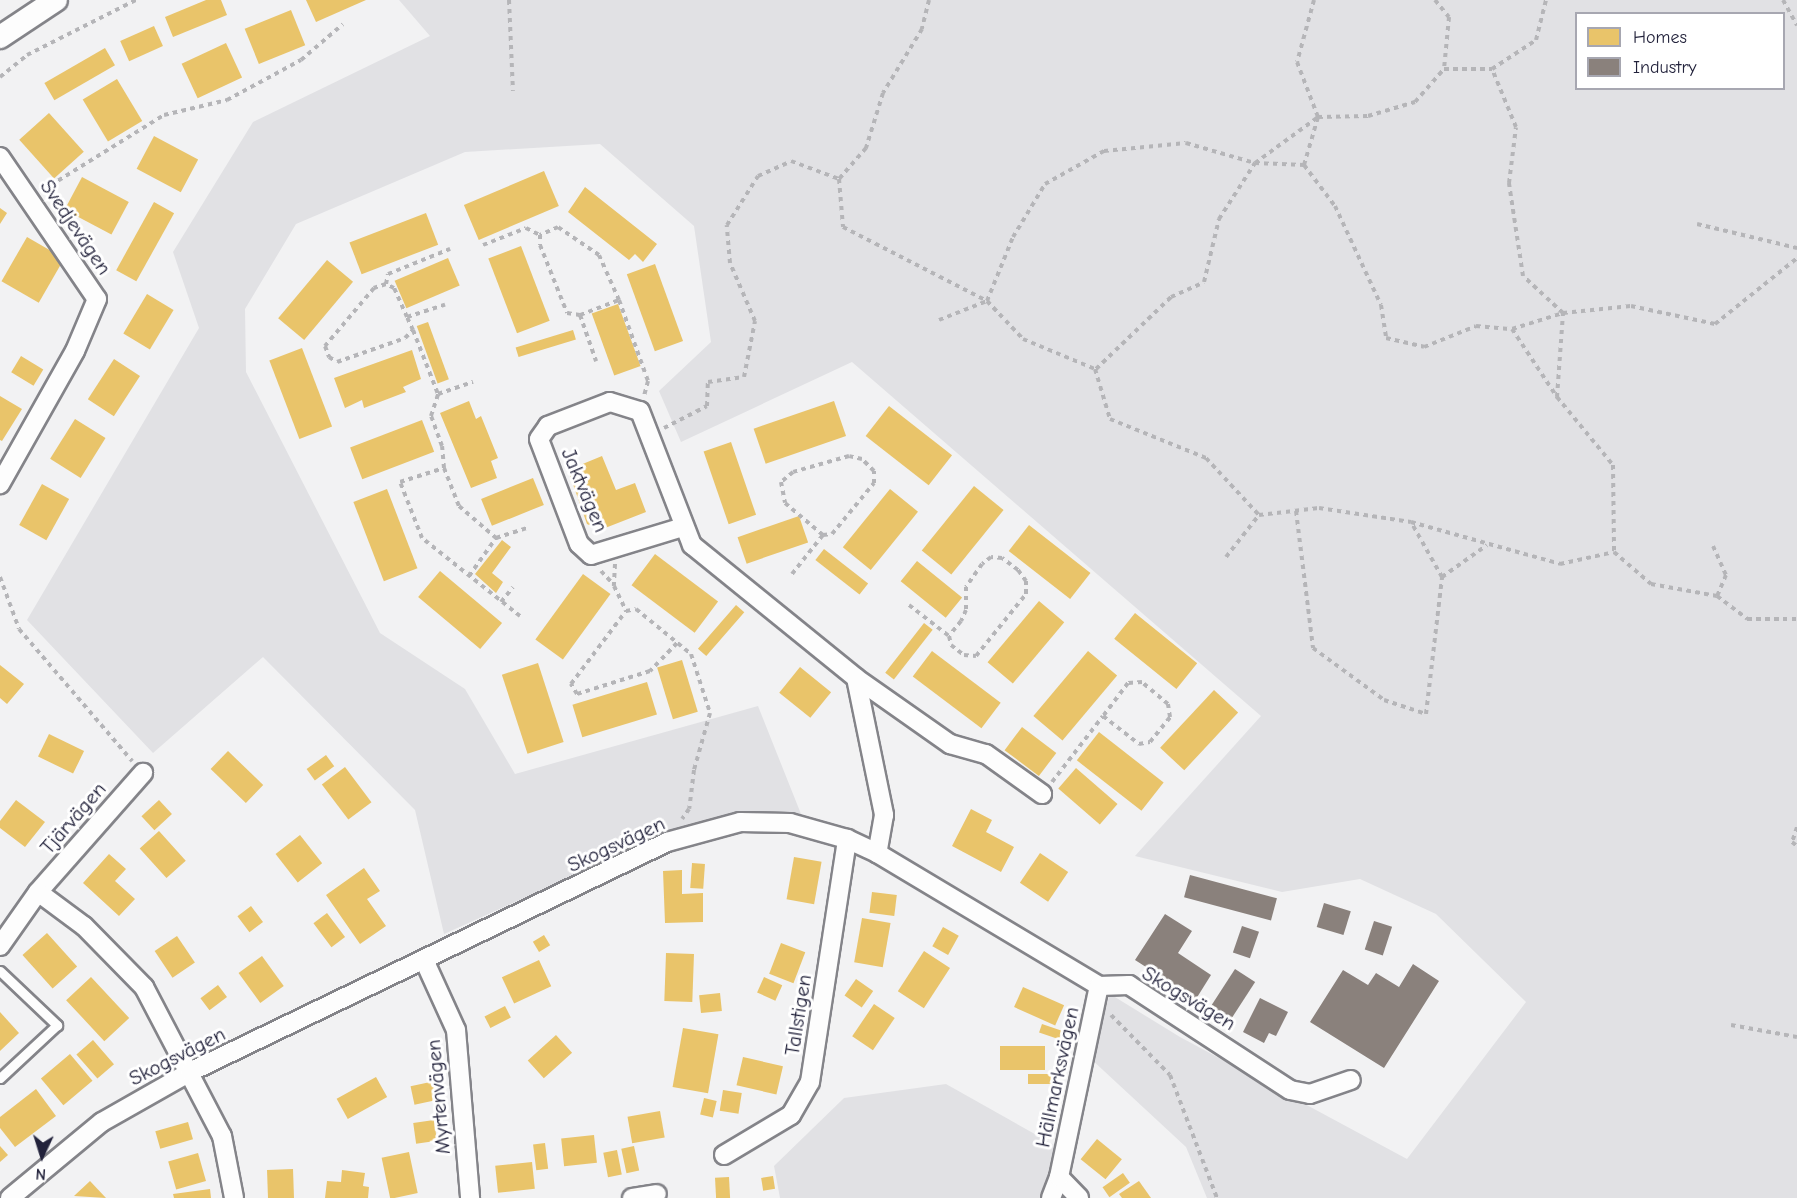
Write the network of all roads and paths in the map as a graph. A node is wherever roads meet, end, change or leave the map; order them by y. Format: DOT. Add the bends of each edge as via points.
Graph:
graph roads {
  1 [pos="56,0"];
  2 [pos="136,0"];
  3 [pos="508,0"];
  4 [pos="929,0"];
  5 [pos="1314,0"];
  6 [pos="1436,0"];
  7 [pos="1546,0"];
  8 [pos="1783,0"];
  9 [pos="343,24"];
  10 [pos="1797,25"];
  11 [pos="0,37"];
  12 [pos="1444,69"];
  13 [pos="1492,69"];
  14 [pos="0,77"];
  15 [pos="513,92"];
  16 [pos="1318,117"];
  17 [pos="0,157"];
  18 [pos="1255,164"];
  19 [pos="1304,165"];
  20 [pos="839,180"];
  21 [pos="31,200"];
  22 [pos="1697,224"];
  23 [pos="540,234"];
  24 [pos="483,245"];
  25 [pos="1797,248"];
  26 [pos="450,249"];
  27 [pos="1797,258"];
  28 [pos="386,284"];
  29 [pos="619,300"];
  30 [pos="987,301"];
  31 [pos="445,305"];
  32 [pos="1563,313"];
  33 [pos="580,315"];
  34 [pos="407,317"];
  35 [pos="939,320"];
  36 [pos="1512,329"];
  37 [pos="413,330"];
  38 [pos="596,361"];
  39 [pos="1095,369"];
  40 [pos="473,382"];
  41 [pos="438,394"];
  42 [pos="1557,398"];
  43 [pos="640,411"];
  44 [pos="649,436"];
  45 [pos="444,468"];
  46 [pos="0,484"];
  47 [pos="1296,511"];
  48 [pos="1259,514"];
  49 [pos="1411,522"];
  50 [pos="683,526"];
  51 [pos="526,528"];
  52 [pos="823,535"];
  53 [pos="496,537"];
  54 [pos="1487,545"];
  55 [pos="1713,546"];
  56 [pos="610,549"];
  57 [pos="1614,552"];
  58 [pos="1226,557"];
  59 [pos="792,574"];
  60 [pos="469,576"];
  61 [pos="0,577"];
  62 [pos="1442,577"];
  63 [pos="513,587"];
  64 [pos="1717,596"];
  65 [pos="501,602"];
  66 [pos="909,605"];
  67 [pos="626,611"];
  68 [pos="520,616"];
  69 [pos="1797,619"];
  70 [pos="949,636"];
  71 [pos="677,643"];
  72 [pos="856,678"];
  73 [pos="1103,716"];
  74 [pos="143,773"];
  75 [pos="1042,794"];
  76 [pos="1797,827"];
  77 [pos="847,839"];
  78 [pos="667,842"];
  79 [pos="1797,846"];
  80 [pos="877,853"];
  81 [pos="38,892"];
  82 [pos="0,946"];
  83 [pos="425,962"];
  84 [pos="0,971"];
  85 [pos="1097,993"];
  86 [pos="1731,1025"];
  87 [pos="1797,1037"];
  88 [pos="190,1072"];
  89 [pos="0,1078"];
  90 [pos="1351,1080"];
  91 [pos="724,1155"];
  92 [pos="1059,1177"];
  93 [pos="657,1194"];
  94 [pos="10,1198"];
  95 [pos="234,1198"];
  96 [pos="470,1198"];
  97 [pos="632,1198"];
  98 [pos="1051,1198"];
  99 [pos="1079,1198"];
  100 [pos="1217,1198"];
  1 -- 11 [label="street"];
  2 -- 14 [label="path" via="27,55"];
  3 -- 15 [label="path"];
  4 -- 20 [label="path" via="922,29 883,93 866,148"];
  5 -- 16 [label="path" via="1298,62"];
  6 -- 12 [label="path" via="1449,17"];
  7 -- 13 [label="path" via="1536,40"];
  8 -- 10 [label="path"];
  9 -- 21 [label="path" via="301,60 226,100 164,115 64,174"];
  12 -- 13 [label="path"];
  12 -- 16 [label="path" via="1415,102 1368,117"];
  13 -- 32 [label="path" via="1516,127 1509,183 1523,276"];
  16 -- 18 [label="path"];
  16 -- 19 [label="path"];
  17 -- 21 [label="street, Svedjevägen"];
  18 -- 19 [label="path"];
  18 -- 30 [label="path" via="1186,143 1104,151 1045,184 1012,237"];
  18 -- 39 [label="path" via="1219,219 1204,282 1171,297"];
  19 -- 36 [label="path" via="1335,206 1381,305 1386,338 1424,347 1476,326"];
  20 -- 30 [label="path" via="843,227"];
  20 -- 44 [label="path" via="791,161 758,176 727,225 730,263 755,321 744,377 708,382 707,406"];
  21 -- 46 [label="street, Svedjevägen" via="97,299 75,351"];
  22 -- 25 [label="path"];
  23 -- 24 [label="path" via="526,228"];
  23 -- 29 [label="path" via="558,227 599,255"];
  23 -- 33 [label="path" via="540,245 567,313"];
  26 -- 28 [label="path" via="388,274"];
  27 -- 32 [label="path" via="1715,324 1631,306"];
  28 -- 34 [label="path" via="394,288"];
  28 -- 37 [label="path" via="374,288 325,346 328,357 337,362 405,338"];
  29 -- 33 [label="path"];
  29 -- 43 [label="path" via="648,381"];
  30 -- 35 [label="path"];
  30 -- 39 [label="path" via="1023,339"];
  31 -- 34 [label="path"];
  32 -- 36 [label="path"];
  32 -- 42 [label="path"];
  33 -- 38 [label="path"];
  34 -- 37 [label="path"];
  36 -- 42 [label="path"];
  37 -- 41 [label="path"];
  39 -- 48 [label="path" via="1110,419 1206,458"];
  40 -- 41 [label="path"];
  41 -- 45 [label="path" via="431,416 442,446"];
  42 -- 57 [label="path" via="1613,465"];
  43 -- 44 [label="street"];
  43 -- 56 [label="street, Jaktvägen" via="610,402 548,426 539,439 579,544 591,555"];
  44 -- 50 [label="street"];
  45 -- 53 [label="path" via="459,506"];
  45 -- 60 [label="path" via="399,482 422,538"];
  47 -- 48 [label="path"];
  47 -- 49 [label="path" via="1319,508"];
  47 -- 62 [label="path" via="1313,648 1384,700 1425,714"];
  48 -- 58 [label="path"];
  49 -- 54 [label="path"];
  49 -- 62 [label="path"];
  50 -- 56 [label="street, Jaktvägen"];
  50 -- 72 [label="street" via="692,545 743,590"];
  51 -- 53 [label="path"];
  52 -- 52 [label="path" via="832,534 874,483 874,471 862,459 849,456 793,472 781,482 780,493 785,502"];
  52 -- 59 [label="path"];
  53 -- 60 [label="path"];
  54 -- 57 [label="path" via="1560,564"];
  54 -- 62 [label="path"];
  55 -- 64 [label="path" via="1726,575"];
  56 -- 67 [label="path" via="615,562 614,586"];
  57 -- 64 [label="path" via="1651,584"];
  60 -- 65 [label="path"];
  61 -- 74 [label="path" via="19,629"];
  63 -- 65 [label="path"];
  64 -- 69 [label="path" via="1747,620"];
  65 -- 68 [label="path"];
  66 -- 70 [label="path"];
  67 -- 71 [label="path" via="636,609"];
  67 -- 71 [label="path" via="571,684 577,694 650,671"];
  70 -- 70 [label="path" via="951,645 964,655 976,656 1026,594 1026,581 1018,570 1002,558 992,557 982,564 966,587 966,610"];
  71 -- 78 [label="path" via="691,654 710,713 694,770 689,809"];
  72 -- 75 [label="street" via="950,744 987,754"];
  72 -- 80 [label="street" via="884,814"];
  73 -- 73 [label="path" via="1139,744 1150,742 1170,717 1168,704 1142,682 1128,683"];
  73 -- 75 [label="path"];
  74 -- 81 [label="street, Tjärvägen"];
  76 -- 79 [label="path" via="1792,842"];
  77 -- 78 [label="street, Skogsvägen" via="790,823 740,822"];
  77 -- 80 [label="street, Skogsvägen"];
  77 -- 91 [label="street, Tallstigen" via="810,1082 791,1115"];
  78 -- 83 [label="street, Skogsvägen"];
  80 -- 85 [label="street, Skogsvägen"];
  81 -- 82 [label="street, Tjärvägen"];
  81 -- 88 [label="street" via="84,926 144,987"];
  83 -- 88 [label="street, Skogsvägen"];
  83 -- 96 [label="street, Myrtenvägen" via="456,1030"];
  84 -- 89 [label="lane" via="57,1025"];
  85 -- 90 [label="street, Skogsvägen" via="1129,984 1290,1090 1310,1094"];
  85 -- 92 [label="street, Hällmarksvägen"];
  85 -- 100 [label="path" via="1170,1075"];
  86 -- 87 [label="path"];
  88 -- 94 [label="street, Skogsvägen" via="102,1122"];
  88 -- 95 [label="street" via="222,1136"];
  92 -- 98 [label="street, Hällmarksvägen"];
  92 -- 99 [label="street, Hällmarksvägen"];
  93 -- 97 [label="street"];
}
